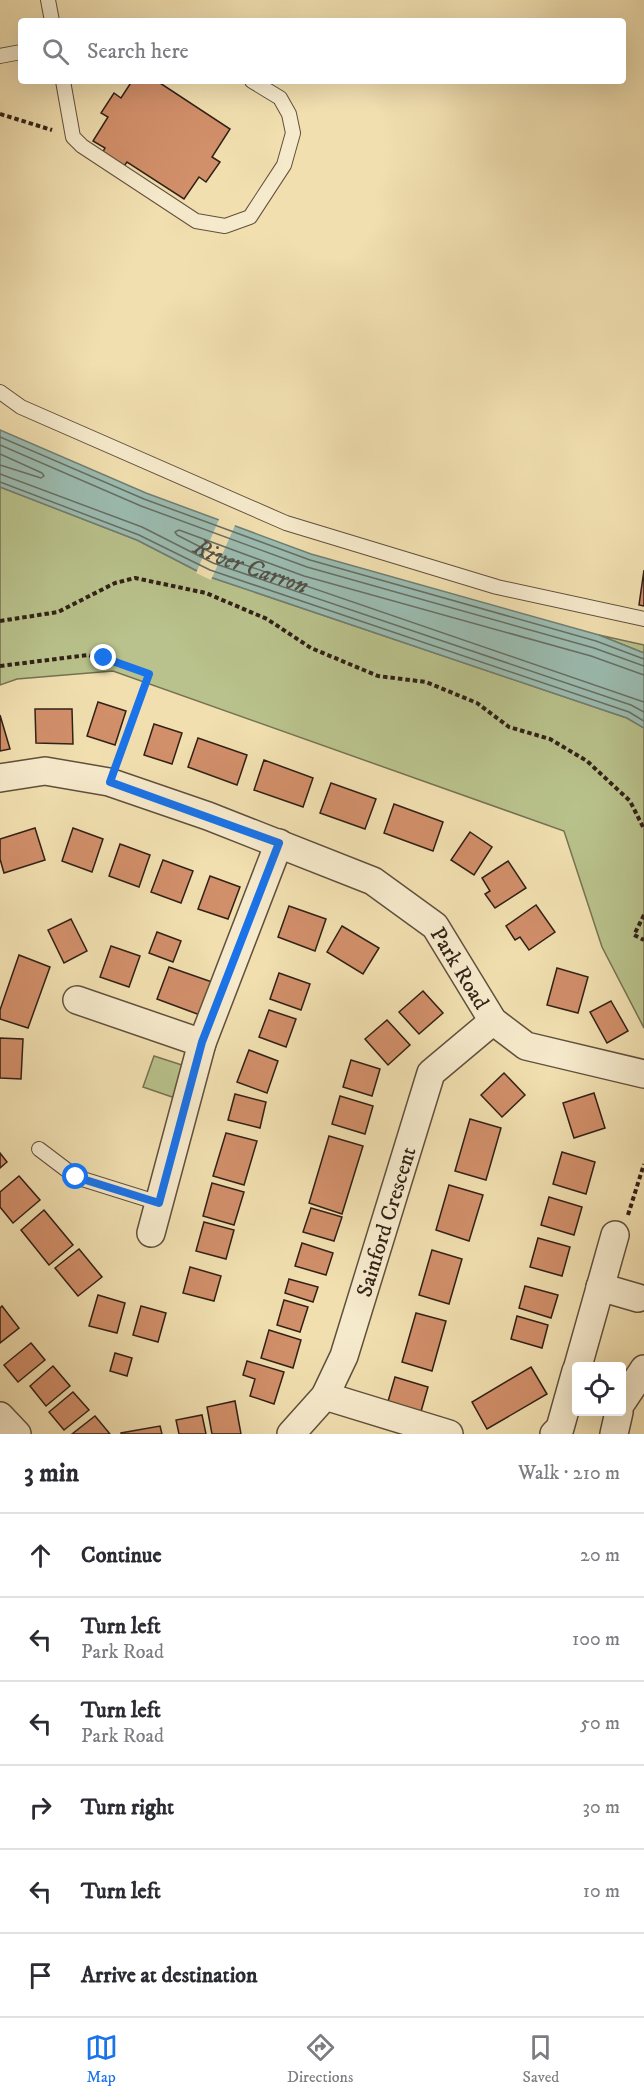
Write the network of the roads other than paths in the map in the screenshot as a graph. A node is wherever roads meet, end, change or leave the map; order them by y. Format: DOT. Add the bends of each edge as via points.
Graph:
graph roads {
  1 [pos="48,0"];
  2 [pos="51,18"];
  3 [pos="18,53"];
  4 [pos="0,56"];
  5 [pos="64,84"];
  6 [pos="257,84"];
  7 [pos="0,392"];
  8 [pos="644,619"];
  9 [pos="0,778"];
  10 [pos="279,843"];
  11 [pos="77,1000"];
  12 [pos="492,1021"];
  13 [pos="202,1042"];
  14 [pos="644,1074"];
  15 [pos="39,1149"];
  16 [pos="159,1203"];
  17 [pos="151,1233"];
  18 [pos="615,1235"];
  19 [pos="600,1287"];
  20 [pos="638,1298"];
  21 [pos="579,1362"];
  22 [pos="644,1369"];
  23 [pos="572,1385"];
  24 [pos="626,1395"];
  25 [pos="325,1396"];
  26 [pos="0,1416"];
  27 [pos="617,1416"];
  28 [pos="17,1434"];
  29 [pos="291,1434"];
  30 [pos="449,1434"];
  31 [pos="554,1434"];
  32 [pos="615,1434"];
  1 -- 2 [label="lane"];
  3 -- 4 [label="lane"];
  5 -- 6 [label="lane" via="73,137 82,146 196,221 225,226 250,217 284,165 293,133 280,98"];
  7 -- 8 [label="lane" via="21,406 286,523 497,587"];
  9 -- 10 [label="street, Park Road" via="45,771 110,782"];
  10 -- 12 [label="street, Park Road" via="373,881 435,926"];
  10 -- 13 [label="street"];
  11 -- 13 [label="street"];
  12 -- 14 [label="street, Park Road" via="526,1046"];
  12 -- 25 [label="street, Sainford Crescent" via="431,1072 344,1356"];
  13 -- 16 [label="street"];
  15 -- 16 [label="lane" via="76,1177"];
  16 -- 17 [label="street"];
  18 -- 19 [label="street"];
  19 -- 20 [label="street"];
  19 -- 21 [label="street"];
  22 -- 24 [label="street"];
  23 -- 31 [label="street" via="560,1428"];
  25 -- 29 [label="street, Sainford Crescent"];
  25 -- 30 [label="street"];
  26 -- 28 [label="street"];
  27 -- 32 [label="street"];
}
